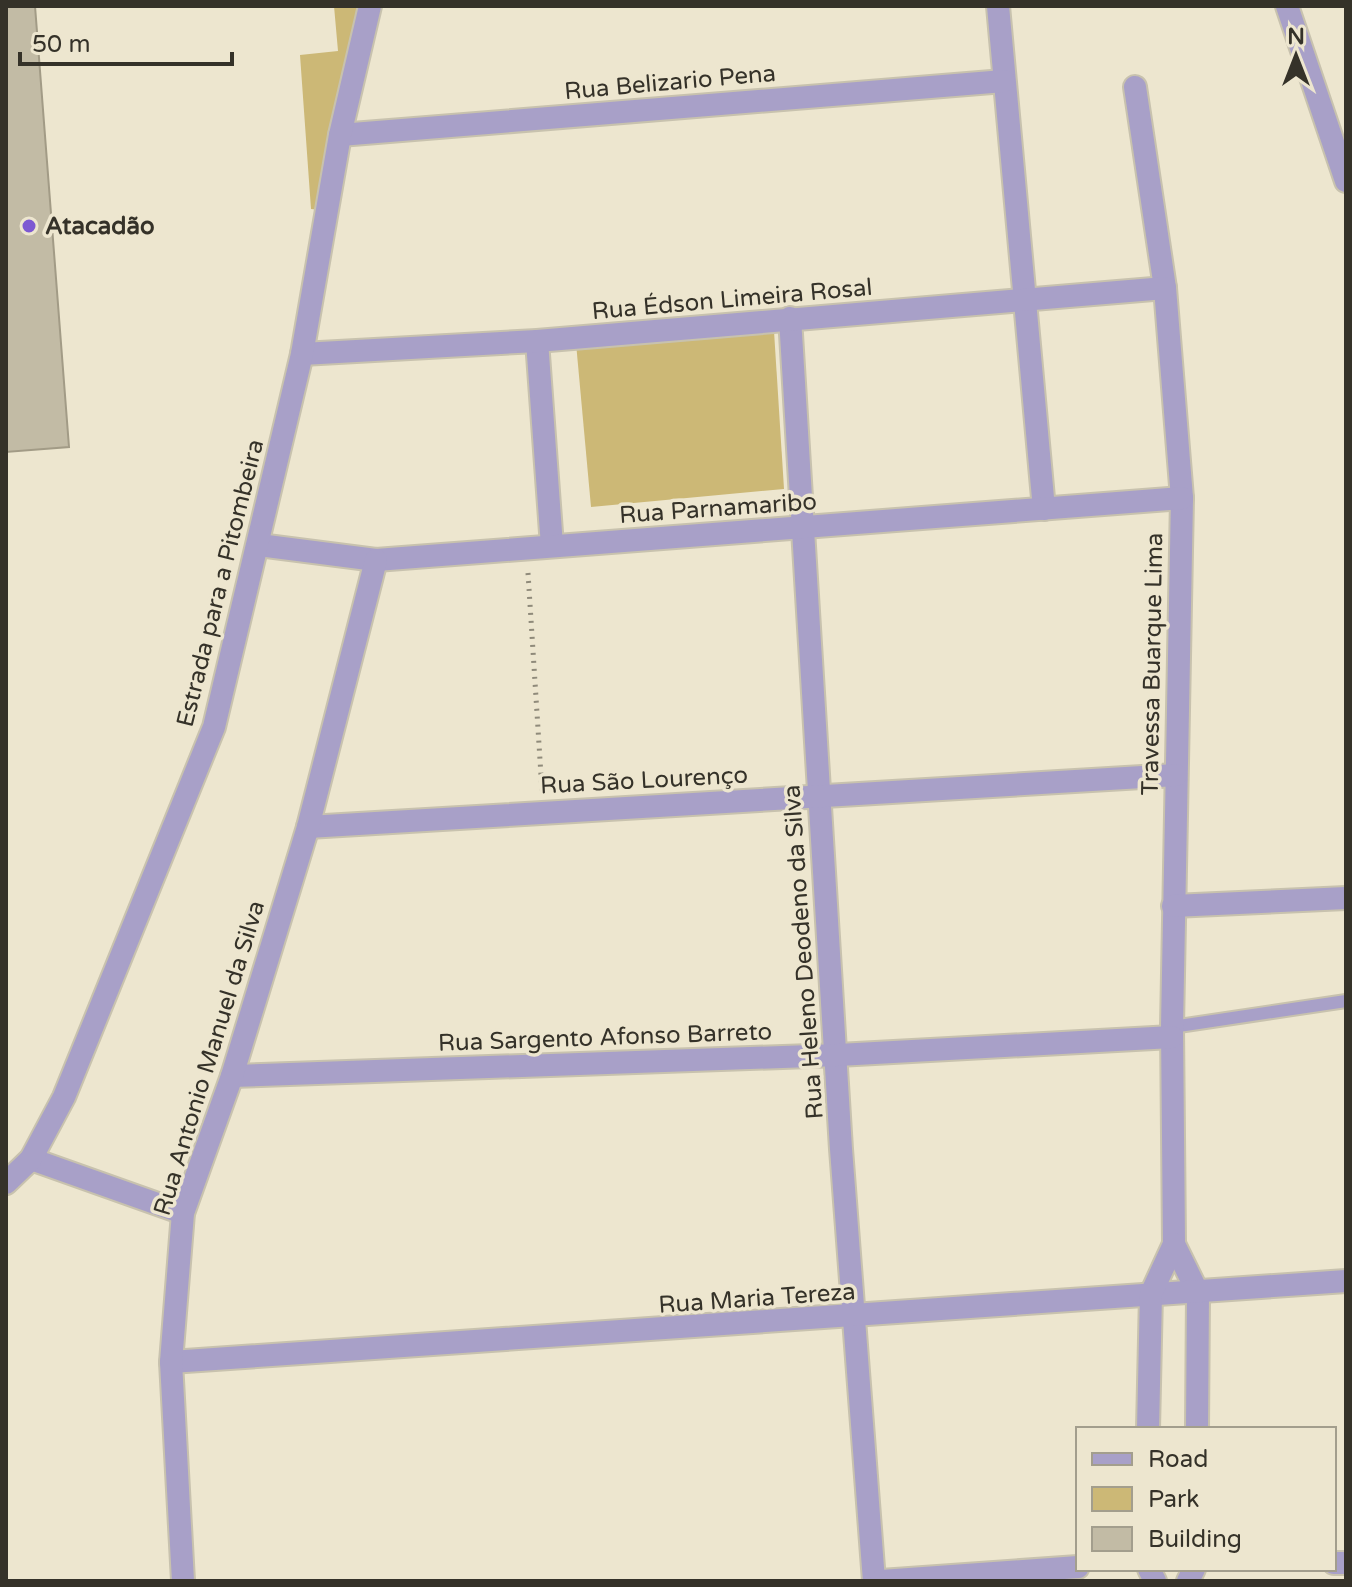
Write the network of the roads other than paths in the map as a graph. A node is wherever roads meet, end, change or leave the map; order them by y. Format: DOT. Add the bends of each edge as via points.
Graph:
graph roads {
  1 [pos="370,6"];
  2 [pos="998,6"];
  3 [pos="1287,6"];
  4 [pos="1004,81"];
  5 [pos="1135,87"];
  6 [pos="340,135"];
  7 [pos="1346,181"];
  8 [pos="1165,288"];
  9 [pos="1023,303"];
  10 [pos="790,318"];
  11 [pos="537,341"];
  12 [pos="302,354"];
  13 [pos="1182,498"];
  14 [pos="1044,509"];
  15 [pos="800,527"];
  16 [pos="259,545"];
  17 [pos="552,546"];
  18 [pos="376,560"];
  19 [pos="1176,775"];
  20 [pos="820,796"];
  21 [pos="308,827"];
  22 [pos="1346,898"];
  23 [pos="1173,906"];
  24 [pos="1346,1001"];
  25 [pos="1172,1032"];
  26 [pos="838,1055"];
  27 [pos="232,1076"];
  28 [pos="31,1159"];
  29 [pos="6,1183"];
  30 [pos="183,1213"];
  31 [pos="1174,1244"];
  32 [pos="1346,1281"];
  33 [pos="1198,1293"];
  34 [pos="1151,1294"];
  35 [pos="853,1317"];
  36 [pos="171,1362"];
  37 [pos="1148,1427"];
  38 [pos="1197,1427"];
  39 [pos="1076,1567"];
  40 [pos="183,1581"];
  41 [pos="874,1581"];
  42 [pos="881,1581"];
  1 -- 6 [label="street, Estrada para a Pitombeira"];
  2 -- 4 [label="street"];
  3 -- 7 [label="street"];
  4 -- 6 [label="street, Rua Belizario Pena"];
  4 -- 9 [label="street"];
  5 -- 8 [label="street, Travessa Buarque Lima"];
  6 -- 12 [label="street, Estrada para a Pitombeira"];
  8 -- 9 [label="street, Rua Édson Limeira Rosal"];
  8 -- 13 [label="street, Travessa Buarque Lima"];
  9 -- 10 [label="street, Rua Édson Limeira Rosal"];
  9 -- 14 [label="street"];
  10 -- 11 [label="street, Rua Édson Limeira Rosal"];
  10 -- 15 [label="street, Rua Heleno Deodeno da Silva"];
  11 -- 12 [label="street, Rua Édson Limeira Rosal"];
  11 -- 17 [label="street"];
  12 -- 16 [label="street, Estrada para a Pitombeira"];
  13 -- 14 [label="street, Rua Parnamaribo"];
  13 -- 19 [label="street, Travessa Buarque Lima"];
  14 -- 15 [label="street, Rua Parnamaribo"];
  15 -- 17 [label="street, Rua Parnamaribo"];
  15 -- 20 [label="street, Rua Heleno Deodeno da Silva"];
  16 -- 18 [label="street, Rua Parnamaribo"];
  16 -- 28 [label="street, Estrada para a Pitombeira" via="214,727 64,1097"];
  17 -- 18 [label="street, Rua Parnamaribo"];
  18 -- 21 [label="street, Rua Antonio Manuel da Silva"];
  19 -- 20 [label="street, Rua São Lourenço"];
  19 -- 23 [label="street, Travessa Buarque Lima"];
  20 -- 21 [label="street, Rua São Lourenço"];
  20 -- 26 [label="street, Rua Heleno Deodeno da Silva"];
  21 -- 27 [label="street, Rua Antonio Manuel da Silva"];
  22 -- 23 [label="street"];
  23 -- 25 [label="street, Travessa Buarque Lima"];
  24 -- 25 [label="lane"];
  25 -- 26 [label="street, Rua Sargento Afonso Barreto"];
  25 -- 31 [label="street, Travessa Buarque Lima"];
  26 -- 27 [label="street, Rua Sargento Afonso Barreto"];
  26 -- 35 [label="street, Rua Heleno Deodeno da Silva"];
  27 -- 30 [label="street, Rua Antonio Manuel da Silva"];
  28 -- 29 [label="street, Estrada para a Pitombeira"];
  28 -- 30 [label="street"];
  30 -- 36 [label="street, Rua Antonio Manuel da Silva"];
  31 -- 33 [label="street"];
  31 -- 34 [label="street"];
  32 -- 33 [label="street, Rua Maria Tereza"];
  33 -- 34 [label="street, Rua Maria Tereza"];
  33 -- 38 [label="street"];
  34 -- 35 [label="street, Rua Maria Tereza"];
  34 -- 37 [label="street"];
  35 -- 36 [label="street, Rua Maria Tereza"];
  35 -- 41 [label="street, Rua Heleno Deodeno da Silva"];
  36 -- 40 [label="street, Rua Antonio Manuel da Silva"];
  39 -- 42 [label="street"];
}
